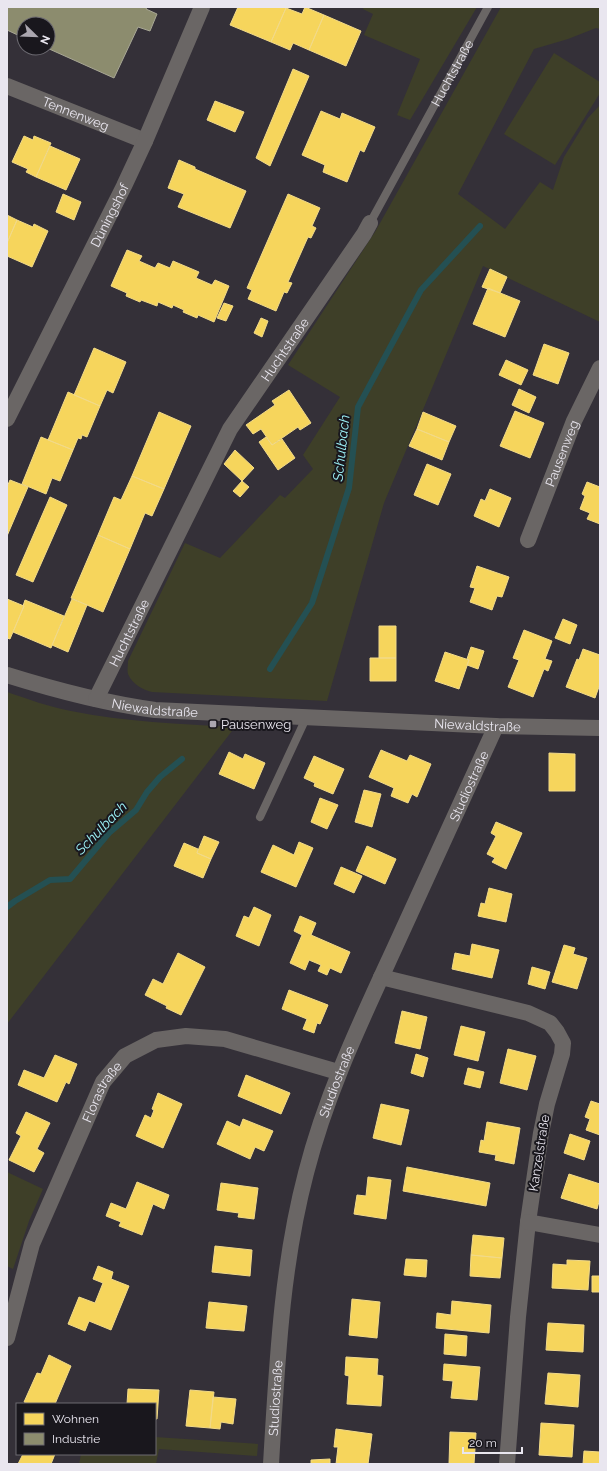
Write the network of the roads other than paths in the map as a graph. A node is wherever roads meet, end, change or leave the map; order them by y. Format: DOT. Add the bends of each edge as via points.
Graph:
graph roads {
  1 [pos="202,7"];
  2 [pos="488,7"];
  3 [pos="7,86"];
  4 [pos="145,141"];
  5 [pos="370,223"];
  6 [pos="600,368"];
  7 [pos="7,419"];
  8 [pos="528,540"];
  9 [pos="7,675"];
  10 [pos="96,699"];
  11 [pos="307,716"];
  12 [pos="496,726"];
  13 [pos="600,728"];
  14 [pos="260,817"];
  15 [pos="381,977"];
  16 [pos="338,1072"];
  17 [pos="528,1222"];
  18 [pos="600,1235"];
  19 [pos="7,1338"];
  20 [pos="271,1464"];
  21 [pos="507,1464"];
  1 -- 4 [label="street, Düningshof"];
  2 -- 5 [label="lane, Huchtstraße"];
  3 -- 4 [label="street, Tennenweg"];
  4 -- 7 [label="street, Düningshof"];
  5 -- 10 [label="street, Huchtstraße" via="230,429"];
  6 -- 8 [label="street, Pausenweg" via="574,421"];
  9 -- 10 [label="street, Niewaldstraße"];
  10 -- 11 [label="street, Niewaldstraße" via="155,710"];
  11 -- 12 [label="street, Niewaldstraße"];
  11 -- 14 [label="lane"];
  12 -- 13 [label="street, Niewaldstraße"];
  12 -- 15 [label="street, Studiostraße"];
  15 -- 16 [label="street, Studiostraße"];
  15 -- 17 [label="street, Kanzelstraße" via="528,1013 550,1023 557,1032 562,1043 562,1054 541,1133"];
  16 -- 19 [label="street, Florastraße" via="225,1039 186,1036 156,1040 125,1056 103,1082 32,1244"];
  16 -- 20 [label="street, Studiostraße" via="316,1136 297,1208 277,1354"];
  17 -- 18 [label="street"];
  17 -- 21 [label="street, Kanzelstraße"];
}
